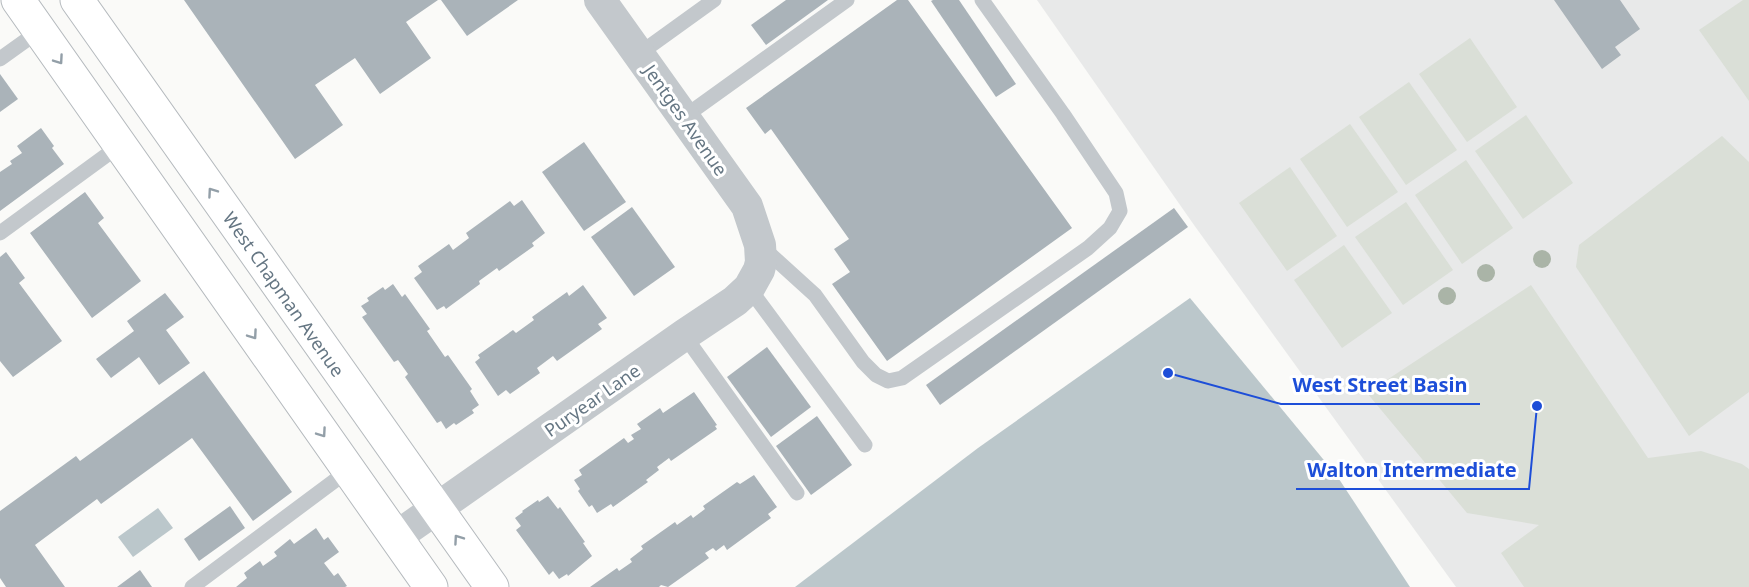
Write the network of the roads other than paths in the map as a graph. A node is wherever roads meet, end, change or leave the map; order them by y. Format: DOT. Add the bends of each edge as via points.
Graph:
graph roads {
  1 [pos="77,0"];
  2 [pos="600,0"];
  3 [pos="714,0"];
  4 [pos="847,0"];
  5 [pos="982,0"];
  6 [pos="31,11"];
  7 [pos="639,54"];
  8 [pos="0,59"];
  9 [pos="684,117"];
  10 [pos="119,146"];
  11 [pos="0,233"];
  12 [pos="760,245"];
  13 [pos="749,288"];
  14 [pos="684,335"];
  15 [pos="865,445"];
  16 [pos="349,470"];
  17 [pos="797,493"];
  18 [pos="437,509"];
  19 [pos="396,537"];
  20 [pos="192,587"];
  21 [pos="431,587"];
  22 [pos="492,587"];
  18 -- 1 [label="main road, West Chapman Avenue, one-way"];
  2 -- 7 [label="street, Jentges Avenue"];
  3 -- 7 [label="lane"];
  4 -- 9 [label="lane"];
  5 -- 12 [label="lane" via="1116,193 1120,211 1110,228 1088,248 902,378 888,381 863,362 815,295"];
  6 -- 8 [label="lane"];
  6 -- 10 [label="main road, one-way"];
  7 -- 9 [label="street, Jentges Avenue"];
  9 -- 12 [label="street, Jentges Avenue" via="747,206"];
  10 -- 11 [label="lane"];
  10 -- 16 [label="main road, one-way"];
  12 -- 13 [label="street, Puryear Lane" via="759,270"];
  13 -- 14 [label="street, Puryear Lane"];
  13 -- 15 [label="lane"];
  14 -- 17 [label="lane"];
  14 -- 18 [label="street, Puryear Lane"];
  16 -- 19 [label="main road"];
  16 -- 20 [label="lane"];
  18 -- 19 [label="street, Puryear Lane"];
  22 -- 18 [label="main road, West Chapman Avenue, one-way"];
  19 -- 21 [label="main road"];
}
